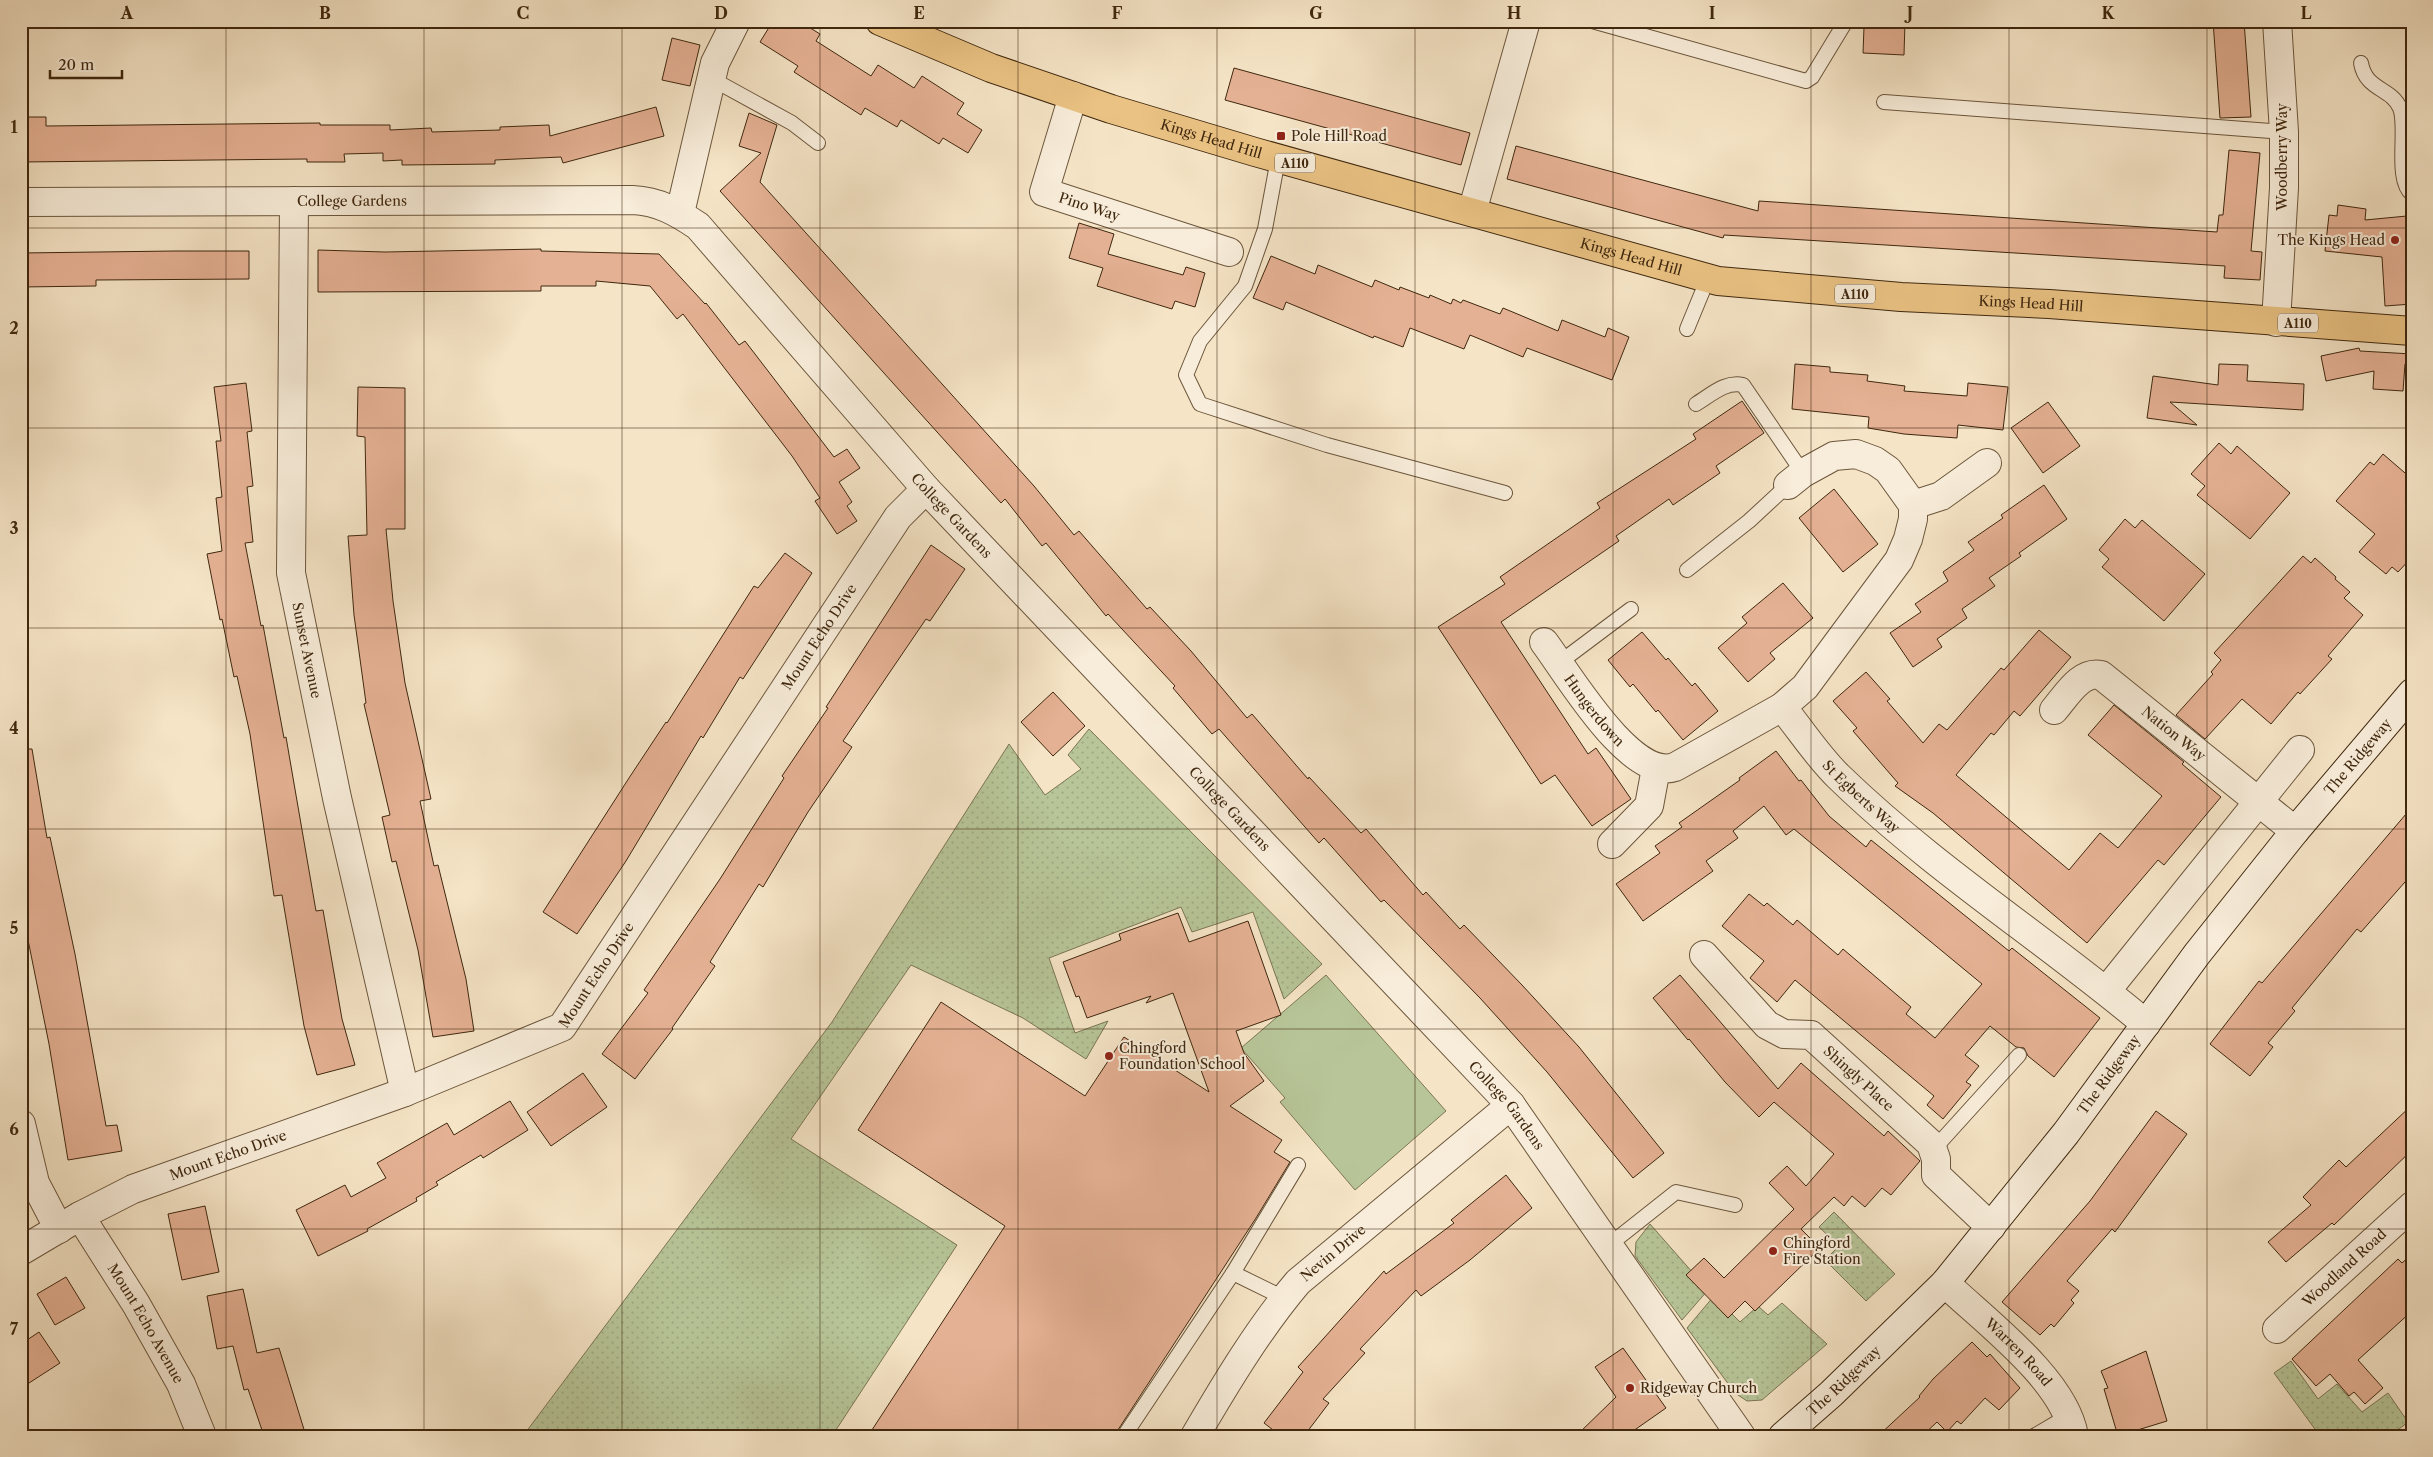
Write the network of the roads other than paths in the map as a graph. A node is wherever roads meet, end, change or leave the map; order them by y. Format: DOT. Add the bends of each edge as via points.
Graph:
graph roads {
  1 [pos="736,21"];
  2 [pos="880,21"];
  3 [pos="1526,21"];
  4 [pos="1592,21"];
  5 [pos="1846,21"];
  6 [pos="2276,21"];
  7 [pos="2361,63"];
  8 [pos="712,79"];
  9 [pos="1073,96"];
  10 [pos="1884,102"];
  11 [pos="2284,132"];
  12 [pos="818,143"];
  13 [pos="1278,159"];
  14 [pos="2412,194"];
  15 [pos="294,201"];
  16 [pos="21,202"];
  17 [pos="1472,212"];
  18 [pos="680,214"];
  19 [pos="1229,252"];
  20 [pos="1708,278"];
  21 [pos="2276,322"];
  22 [pos="1687,329"];
  23 [pos="2412,331"];
  24 [pos="1696,404"];
  25 [pos="1987,464"];
  26 [pos="1795,479"];
  27 [pos="926,489"];
  28 [pos="1505,493"];
  29 [pos="1913,505"];
  30 [pos="1687,570"];
  31 [pos="1631,609"];
  32 [pos="1552,652"];
  33 [pos="2412,693"];
  34 [pos="1782,707"];
  35 [pos="2054,710"];
  36 [pos="2300,750"];
  37 [pos="1656,768"];
  38 [pos="2260,803"];
  39 [pos="2295,831"];
  40 [pos="1612,844"];
  41 [pos="1704,955"];
  42 [pos="2107,990"];
  43 [pos="2146,1024"];
  44 [pos="2019,1055"];
  45 [pos="405,1092"];
  46 [pos="1511,1105"];
  47 [pos="21,1124"];
  48 [pos="1933,1150"];
  49 [pos="1298,1165"];
  50 [pos="1735,1205"];
  51 [pos="2412,1206"];
  52 [pos="69,1222"];
  53 [pos="1991,1227"];
  54 [pos="1609,1245"];
  55 [pos="21,1251"];
  56 [pos="1233,1273"];
  57 [pos="1944,1283"];
  58 [pos="1284,1298"];
  59 [pos="2276,1329"];
  60 [pos="2071,1426"];
  61 [pos="202,1436"];
  62 [pos="1124,1436"];
  63 [pos="1195,1436"];
  64 [pos="1741,1436"];
  65 [pos="1783,1436"];
  66 [pos="2034,1436"];
  1 -- 8 [label="street" via="715,63"];
  2 -- 9 [label="main road, Kings Head Hill / A110" via="990,68"];
  3 -- 17 [label="street"];
  4 -- 5 [label="lane" via="1806,80 1812,77"];
  6 -- 11 [label="street, Woodberry Way"];
  7 -- 14 [label="lane" via="2371,84 2389,95 2400,108 2404,180"];
  8 -- 12 [label="lane" via="792,123"];
  8 -- 18 [label="street"];
  9 -- 13 [label="main road, Kings Head Hill / A110"];
  9 -- 19 [label="street, Pino Way" via="1044,192"];
  10 -- 11 [label="lane"];
  11 -- 21 [label="street, Woodberry Way"];
  13 -- 17 [label="main road, Kings Head Hill / A110"];
  13 -- 28 [label="lane" via="1266,229 1245,286 1200,341 1186,375 1200,404 1327,445"];
  15 -- 16 [label="street, College Gardens"];
  15 -- 18 [label="street, College Gardens" via="633,200 651,201"];
  15 -- 45 [label="street, Sunset Avenue" via="291,573 337,798"];
  17 -- 20 [label="main road, Kings Head Hill / A110"];
  18 -- 27 [label="street, College Gardens" via="698,226 723,253"];
  20 -- 21 [label="main road, Kings Head Hill / A110" via="1774,288 2049,304"];
  20 -- 22 [label="lane"];
  21 -- 23 [label="main road, Kings Head Hill / A110"];
  24 -- 26 [label="lane" via="1725,385 1743,385"];
  25 -- 29 [label="street" via="1941,496"];
  26 -- 29 [label="street" via="1834,456 1856,454 1888,470"];
  26 -- 30 [label="lane"];
  27 -- 45 [label="street, Mount Echo Drive" via="898,517 562,1027"];
  27 -- 46 [label="street, College Gardens"];
  29 -- 34 [label="street" via="1913,519 1899,560 1805,688"];
  31 -- 32 [label="lane"];
  32 -- 37 [label="street, Hungerdown" via="1614,738 1634,757"];
  33 -- 39 [label="street, The Ridgeway"];
  34 -- 37 [label="street" via="1675,767 1666,770"];
  34 -- 42 [label="street, St Egberts Way" via="1838,776 1921,849"];
  35 -- 38 [label="street, Nation Way" via="2082,678 2091,673 2101,675"];
  36 -- 38 [label="street"];
  37 -- 40 [label="street" via="1649,806"];
  38 -- 39 [label="street, Nation Way"];
  38 -- 42 [label="street"];
  39 -- 43 [label="street, The Ridgeway"];
  41 -- 48 [label="street, Shingly Place" via="1767,1024 1784,1034 1811,1035 1931,1144"];
  42 -- 43 [label="street, St Egberts Way"];
  43 -- 53 [label="street, The Ridgeway" via="2066,1134"];
  44 -- 48 [label="lane"];
  45 -- 52 [label="street, Mount Echo Drive" via="133,1188"];
  46 -- 54 [label="street, College Gardens"];
  46 -- 58 [label="street, Nevin Drive" via="1298,1282"];
  47 -- 52 [label="street, Mount Echo Avenue" via="34,1183"];
  48 -- 53 [label="street" via="1936,1175"];
  49 -- 56 [label="lane"];
  50 -- 54 [label="lane" via="1676,1192"];
  51 -- 59 [label="street, Woodland Road"];
  52 -- 55 [label="street, Mount Echo Drive"];
  52 -- 61 [label="street, Mount Echo Avenue" via="136,1304 182,1384"];
  53 -- 57 [label="street, The Ridgeway"];
  54 -- 64 [label="street, College Gardens"];
  56 -- 58 [label="lane"];
  56 -- 62 [label="lane"];
  57 -- 60 [label="street, Warren Road" via="2032,1364 2053,1390"];
  57 -- 65 [label="street, The Ridgeway" via="1832,1394"];
  58 -- 63 [label="street, Nevin Drive"];
  60 -- 66 [label="lane"];
}
